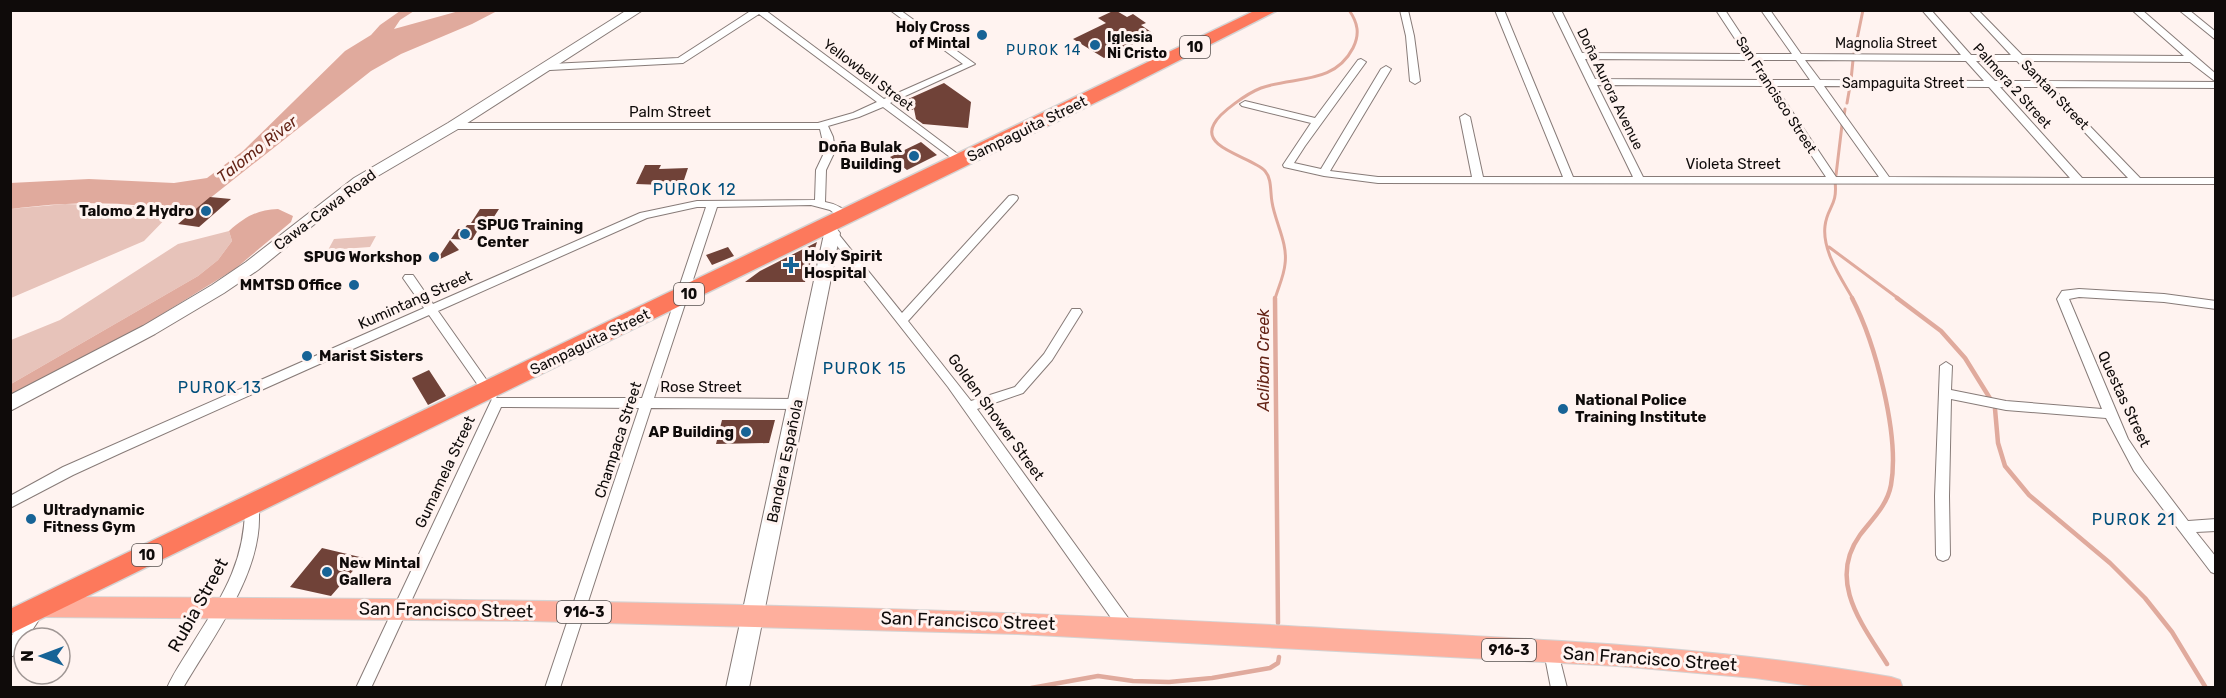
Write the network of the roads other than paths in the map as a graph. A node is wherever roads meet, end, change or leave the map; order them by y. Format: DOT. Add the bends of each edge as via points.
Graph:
graph roads {
  1 [pos="637,10"];
  2 [pos="759,10"];
  3 [pos="894,10"];
  4 [pos="1404,10"];
  5 [pos="1499,10"];
  6 [pos="1556,10"];
  7 [pos="1720,10"];
  8 [pos="1765,10"];
  9 [pos="1926,10"];
  10 [pos="1973,10"];
  11 [pos="2136,10"];
  12 [pos="2183,10"];
  13 [pos="1265,11"];
  14 [pos="2216,38"];
  15 [pos="1578,56"];
  16 [pos="1751,57"];
  17 [pos="1798,57"];
  18 [pos="1968,57"];
  19 [pos="2019,57"];
  20 [pos="2193,59"];
  21 [pos="1361,62"];
  22 [pos="550,67"];
  23 [pos="1386,69"];
  24 [pos="2216,79"];
  25 [pos="1415,81"];
  26 [pos="1592,82"];
  27 [pos="1768,82"];
  28 [pos="1816,82"];
  29 [pos="1991,83"];
  30 [pos="2044,84"];
  31 [pos="2216,85"];
  32 [pos="881,102"];
  33 [pos="1245,104"];
  34 [pos="1465,117"];
  35 [pos="1317,122"];
  36 [pos="823,125"];
  37 [pos="453,126"];
  38 [pos="962,161"];
  39 [pos="1324,174"];
  40 [pos="1639,178"];
  41 [pos="1832,179"];
  42 [pos="1886,179"];
  43 [pos="1478,180"];
  44 [pos="1569,180"];
  45 [pos="2078,180"];
  46 [pos="2136,180"];
  47 [pos="2216,181"];
  48 [pos="1013,198"];
  49 [pos="713,203"];
  50 [pos="820,203"];
  51 [pos="835,226"];
  52 [pos="409,278"];
  53 [pos="682,298"];
  54 [pos="2216,305"];
  55 [pos="431,310"];
  56 [pos="1076,312"];
  57 [pos="902,320"];
  58 [pos="1946,366"];
  59 [pos="1945,393"];
  60 [pos="493,396"];
  61 [pos="10,404"];
  62 [pos="647,404"];
  63 [pos="797,404"];
  64 [pos="969,407"];
  65 [pos="2110,414"];
  66 [pos="10,503"];
  67 [pos="252,503"];
  68 [pos="2216,525"];
  69 [pos="2184,527"];
  70 [pos="1943,555"];
  71 [pos="2216,568"];
  72 [pos="10,606"];
  73 [pos="41,607"];
  74 [pos="221,607"];
  75 [pos="399,609"];
  76 [pos="578,612"];
  77 [pos="753,615"];
  78 [pos="10,622"];
  79 [pos="1126,627"];
  80 [pos="10,651"];
  81 [pos="1551,652"];
  82 [pos="174,687"];
  83 [pos="363,687"];
  84 [pos="552,687"];
  85 [pos="737,687"];
  86 [pos="1559,687"];
  87 [pos="1891,687"];
  1 -- 22 [label="street, Cawa-Cawa Road"];
  2 -- 22 [label="street" via="680,61"];
  2 -- 32 [label="street, Yellowbell Street"];
  3 -- 32 [label="street, Palm Street" via="970,64"];
  4 -- 25 [label="street"];
  5 -- 44 [label="street"];
  6 -- 15 [label="street, Doña Aurora Avenue"];
  7 -- 16 [label="street, San Francisco Street"];
  8 -- 17 [label="street"];
  9 -- 18 [label="street, Palmera 2 Street"];
  10 -- 19 [label="street, Santan Street"];
  11 -- 20 [label="street"];
  12 -- 14 [label="street"];
  13 -- 38 [label="highway, Sampaguita Street / 10"];
  15 -- 16 [label="street, Magnolia Street"];
  15 -- 26 [label="street, Doña Aurora Avenue"];
  16 -- 17 [label="street, Magnolia Street"];
  16 -- 27 [label="street, San Francisco Street"];
  17 -- 18 [label="street, Magnolia Street"];
  17 -- 28 [label="street"];
  18 -- 19 [label="street, Magnolia Street"];
  18 -- 29 [label="street, Palmera 2 Street"];
  19 -- 20 [label="street, Magnolia Street"];
  19 -- 30 [label="street, Santan Street"];
  20 -- 24 [label="street"];
  21 -- 35 [label="street"];
  22 -- 37 [label="street, Cawa-Cawa Road"];
  23 -- 39 [label="street"];
  26 -- 27 [label="street, Sampaguita Street"];
  26 -- 40 [label="street, Doña Aurora Avenue"];
  27 -- 28 [label="street, Sampaguita Street"];
  27 -- 41 [label="street, San Francisco Street"];
  28 -- 29 [label="street, Sampaguita Street"];
  28 -- 42 [label="street"];
  29 -- 30 [label="street, Sampaguita Street"];
  29 -- 45 [label="street, Palmera 2 Street"];
  30 -- 31 [label="street, Sampaguita Street"];
  30 -- 46 [label="street, Santan Street"];
  32 -- 36 [label="street, Palm Street"];
  32 -- 38 [label="street, Yellowbell Street"];
  33 -- 35 [label="street"];
  34 -- 43 [label="street"];
  35 -- 39 [label="street, Violeta Street" via="1288,165"];
  36 -- 37 [label="street, Palm Street"];
  36 -- 50 [label="street" via="832,145 820,180"];
  37 -- 61 [label="street, Cawa-Cawa Road" via="359,181 218,289"];
  38 -- 51 [label="highway, Sampaguita Street / 10"];
  39 -- 43 [label="street, Violeta Street" via="1378,180"];
  40 -- 41 [label="street, Violeta Street"];
  40 -- 44 [label="street, Violeta Street"];
  41 -- 42 [label="street, Violeta Street"];
  42 -- 45 [label="street, Violeta Street"];
  43 -- 44 [label="street, Violeta Street"];
  45 -- 46 [label="street, Violeta Street"];
  46 -- 47 [label="street, Violeta Street"];
  48 -- 57 [label="street"];
  49 -- 50 [label="street, Kumintang Street"];
  49 -- 53 [label="street, Champaca Street"];
  49 -- 55 [label="street, Kumintang Street" via="644,215"];
  50 -- 51 [label="street, Kumintang Street" via="834,207"];
  51 -- 53 [label="highway, Sampaguita Street / 10"];
  51 -- 57 [label="street, Golden Shower Street"];
  51 -- 63 [label="street, Bandera Española"];
  52 -- 55 [label="street"];
  53 -- 60 [label="highway, Sampaguita Street / 10"];
  53 -- 62 [label="street, Champaca Street"];
  54 -- 65 [label="street, Questas Street" via="2164,298 2064,296"];
  55 -- 60 [label="street"];
  55 -- 66 [label="street, Kumintang Street" via="88,462"];
  56 -- 64 [label="street" via="1047,357 1019,390"];
  57 -- 64 [label="street, Golden Shower Street"];
  58 -- 59 [label="street"];
  59 -- 65 [label="street" via="2036,410"];
  59 -- 70 [label="street"];
  60 -- 62 [label="street, Rose Street"];
  60 -- 67 [label="highway, Sampaguita Street / 10"];
  60 -- 75 [label="street, Gumamela Street"];
  62 -- 63 [label="street, Rose Street"];
  62 -- 76 [label="street, Champaca Street"];
  63 -- 77 [label="street, Bandera Española"];
  64 -- 79 [label="street, Golden Shower Street"];
  65 -- 69 [label="street, Questas Street" via="2139,467"];
  67 -- 73 [label="highway, Sampaguita Street / 10"];
  67 -- 74 [label="street, Rubia Street" via="251,537 245,559"];
  68 -- 69 [label="street"];
  69 -- 71 [label="street, Questas Street"];
  72 -- 73 [label="street"];
  73 -- 74 [label="main road, San Francisco Street / 916-3"];
  73 -- 78 [label="highway, Sampaguita Street / 10"];
  73 -- 80 [label="street"];
  74 -- 75 [label="main road, San Francisco Street / 916-3"];
  74 -- 82 [label="street, Rubia Street"];
  75 -- 76 [label="main road, San Francisco Street / 916-3"];
  75 -- 83 [label="street, Gumamela Street"];
  76 -- 77 [label="main road, San Francisco Street / 916-3"];
  76 -- 84 [label="street, Champaca Street"];
  77 -- 79 [label="main road, San Francisco Street / 916-3"];
  77 -- 85 [label="street, Bandera Española"];
  79 -- 81 [label="main road, San Francisco Street / 916-3"];
  81 -- 86 [label="street"];
  81 -- 87 [label="main road, San Francisco Street / 916-3" via="1704,660"];
}
